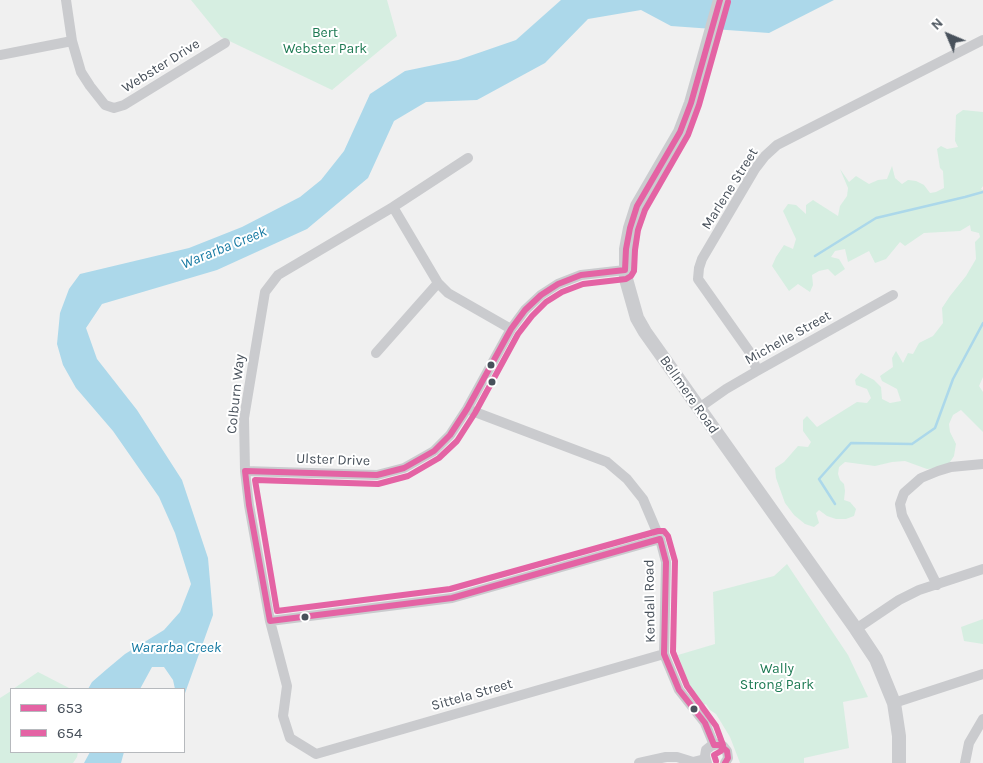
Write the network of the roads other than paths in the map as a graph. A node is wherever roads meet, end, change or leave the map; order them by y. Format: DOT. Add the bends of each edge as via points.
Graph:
graph roads {
  1 [pos="66,0"];
  2 [pos="720,0"];
  3 [pos="983,40"];
  4 [pos="72,41"];
  5 [pos="225,43"];
  6 [pos="0,55"];
  7 [pos="468,158"];
  8 [pos="394,207"];
  9 [pos="625,270"];
  10 [pos="438,282"];
  11 [pos="893,295"];
  12 [pos="511,329"];
  13 [pos="376,353"];
  14 [pos="757,371"];
  15 [pos="699,408"];
  16 [pos="466,409"];
  17 [pos="983,464"];
  18 [pos="245,471"];
  19 [pos="660,539"];
  20 [pos="983,569"];
  21 [pos="938,585"];
  22 [pos="270,621"];
  23 [pos="856,629"];
  24 [pos="664,654"];
  25 [pos="983,675"];
  26 [pos="894,703"];
  27 [pos="983,719"];
  28 [pos="290,738"];
  29 [pos="714,745"];
  30 [pos="706,761"];
  31 [pos="639,763"];
  32 [pos="725,763"];
  33 [pos="900,763"];
  34 [pos="964,763"];
  1 -- 4 [label="street, Webster Drive"];
  2 -- 9 [label="main road, Bellmere Road" via="680,132 637,206 626,249"];
  3 -- 14 [label="street, Marlene Street" via="777,144 755,169 702,259 698,279 751,354"];
  4 -- 5 [label="street, Webster Drive" via="81,72 105,105 114,108"];
  4 -- 6 [label="street"];
  7 -- 8 [label="street, Colburn Way"];
  8 -- 10 [label="street"];
  8 -- 18 [label="street, Colburn Way" via="278,275 265,292 244,418"];
  9 -- 12 [label="street, Ulster Drive" via="581,275 558,284 540,295"];
  9 -- 15 [label="main road, Bellmere Road" via="637,318"];
  10 -- 12 [label="street" via="448,293"];
  10 -- 13 [label="street"];
  11 -- 14 [label="street, Michelle Street"];
  12 -- 16 [label="street, Ulster Drive"];
  14 -- 15 [label="street, Michelle Street"];
  15 -- 23 [label="main road, Bellmere Road"];
  16 -- 18 [label="street, Ulster Drive" via="450,435 434,451 404,468 377,475"];
  16 -- 19 [label="street, Kendall Road" via="608,462 643,499"];
  17 -- 21 [label="street" via="938,471 921,478 904,493 900,504 902,515"];
  18 -- 22 [label="street, Colburn Way"];
  19 -- 22 [label="street" via="452,598"];
  19 -- 24 [label="street, Kendall Road" via="666,562"];
  20 -- 21 [label="street"];
  21 -- 23 [label="street" via="899,600"];
  22 -- 28 [label="street, Colburn Way" via="287,686 283,716"];
  23 -- 26 [label="main road, Bellmere Road" via="876,660"];
  24 -- 28 [label="street, Sittela Street" via="316,754"];
  24 -- 29 [label="street, Kendall Road" via="679,690 705,723"];
  25 -- 26 [label="street"];
  26 -- 33 [label="main road, Bellmere Road"];
  27 -- 34 [label="street" via="969,743"];
  29 -- 30 [label="street" via="706,750"];
  29 -- 32 [label="street, Kendall Road" via="726,748"];
  30 -- 31 [label="street" via="666,757"];
}
